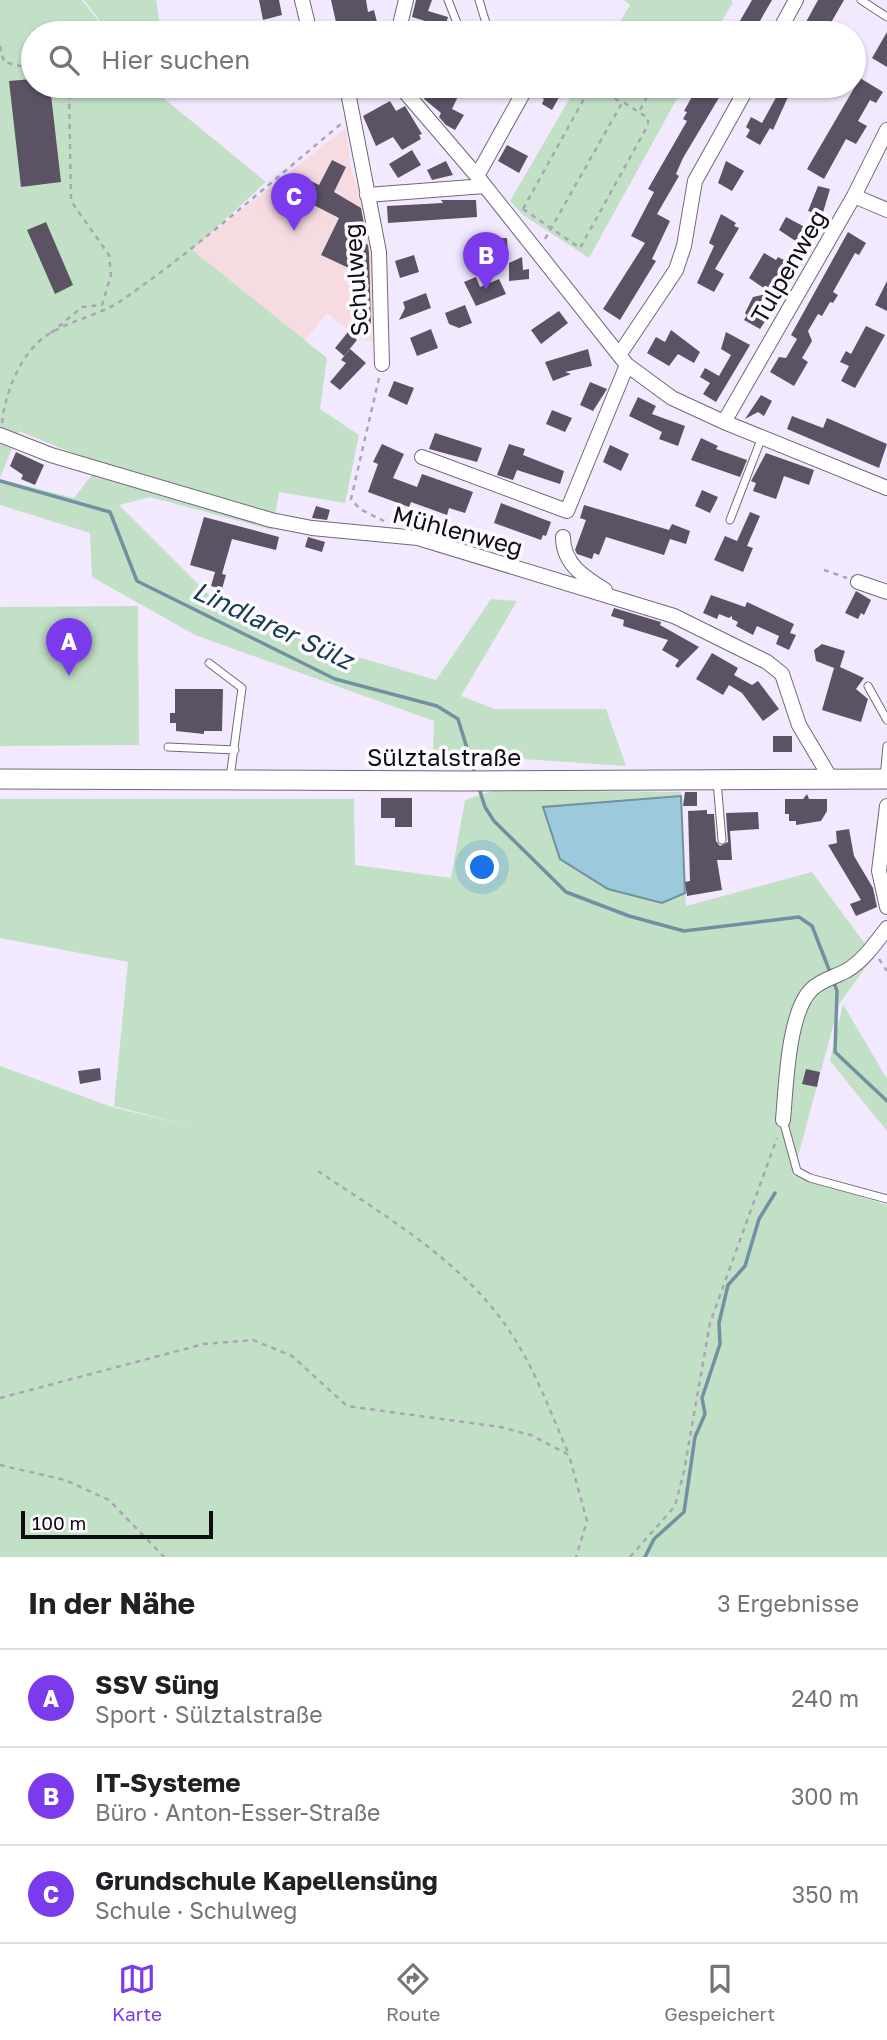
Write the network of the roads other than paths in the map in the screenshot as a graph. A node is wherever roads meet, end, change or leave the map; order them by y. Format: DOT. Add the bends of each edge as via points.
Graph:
graph roads {
  1 [pos="302,0"];
  2 [pos="406,0"];
  3 [pos="448,0"];
  4 [pos="479,0"];
  5 [pos="796,0"];
  6 [pos="861,0"];
  7 [pos="887,17"];
  8 [pos="307,21"];
  9 [pos="401,21"];
  10 [pos="456,21"];
  11 [pos="485,21"];
  12 [pos="785,21"];
  13 [pos="349,98"];
  14 [pos="410,98"];
  15 [pos="521,98"];
  16 [pos="741,98"];
  17 [pos="887,130"];
  18 [pos="481,181"];
  19 [pos="367,195"];
  20 [pos="854,196"];
  21 [pos="887,210"];
  22 [pos="623,360"];
  23 [pos="382,364"];
  24 [pos="724,422"];
  25 [pos="0,432"];
  26 [pos="762,437"];
  27 [pos="422,457"];
  28 [pos="887,488"];
  29 [pos="730,520"];
  30 [pos="563,537"];
  31 [pos="858,582"];
  32 [pos="887,592"];
  33 [pos="614,598"];
  34 [pos="209,663"];
  35 [pos="868,686"];
  36 [pos="887,720"];
  37 [pos="887,746"];
  38 [pos="168,747"];
  39 [pos="235,750"];
  40 [pos="230,778"];
  41 [pos="0,779"];
  42 [pos="831,779"];
  43 [pos="886,779"];
  44 [pos="717,780"];
  45 [pos="887,806"];
  46 [pos="722,840"];
  47 [pos="887,907"];
  48 [pos="887,928"];
  49 [pos="783,1120"];
  50 [pos="887,1199"];
  1 -- 8 [label="street"];
  2 -- 9 [label="street"];
  3 -- 10 [label="lane"];
  4 -- 11 [label="lane"];
  5 -- 12 [label="street"];
  6 -- 7 [label="lane"];
  13 -- 19 [label="street, Schulweg"];
  14 -- 18 [label="street"];
  15 -- 18 [label="street"];
  16 -- 22 [label="street" via="695,181 676,270"];
  17 -- 20 [label="street, Tulpenweg"];
  18 -- 19 [label="street, Schulweg"];
  18 -- 22 [label="street"];
  19 -- 23 [label="street, Schulweg" via="379,252"];
  20 -- 21 [label="street"];
  20 -- 24 [label="street, Tulpenweg"];
  22 -- 24 [label="street" via="672,398"];
  22 -- 27 [label="street" via="567,511"];
  24 -- 26 [label="street"];
  25 -- 33 [label="street, Mühlenweg" via="51,455 271,520 418,538"];
  26 -- 28 [label="street"];
  26 -- 29 [label="lane"];
  30 -- 33 [label="street" via="573,566"];
  31 -- 32 [label="street"];
  33 -- 42 [label="street, Mühlenweg" via="674,616 782,674 799,725"];
  34 -- 39 [label="lane" via="242,688"];
  35 -- 36 [label="lane"];
  37 -- 43 [label="lane"];
  38 -- 39 [label="lane"];
  39 -- 40 [label="lane"];
  40 -- 41 [label="main road, Sülztalstraße"];
  40 -- 44 [label="main road, Sülztalstraße"];
  42 -- 43 [label="main road, Sülztalstraße"];
  42 -- 44 [label="main road, Sülztalstraße"];
  44 -- 46 [label="lane"];
  45 -- 47 [label="street" via="879,871"];
  48 -- 49 [label="street" via="864,956 813,988 802,1001"];
  49 -- 50 [label="lane" via="797,1171"];
}
